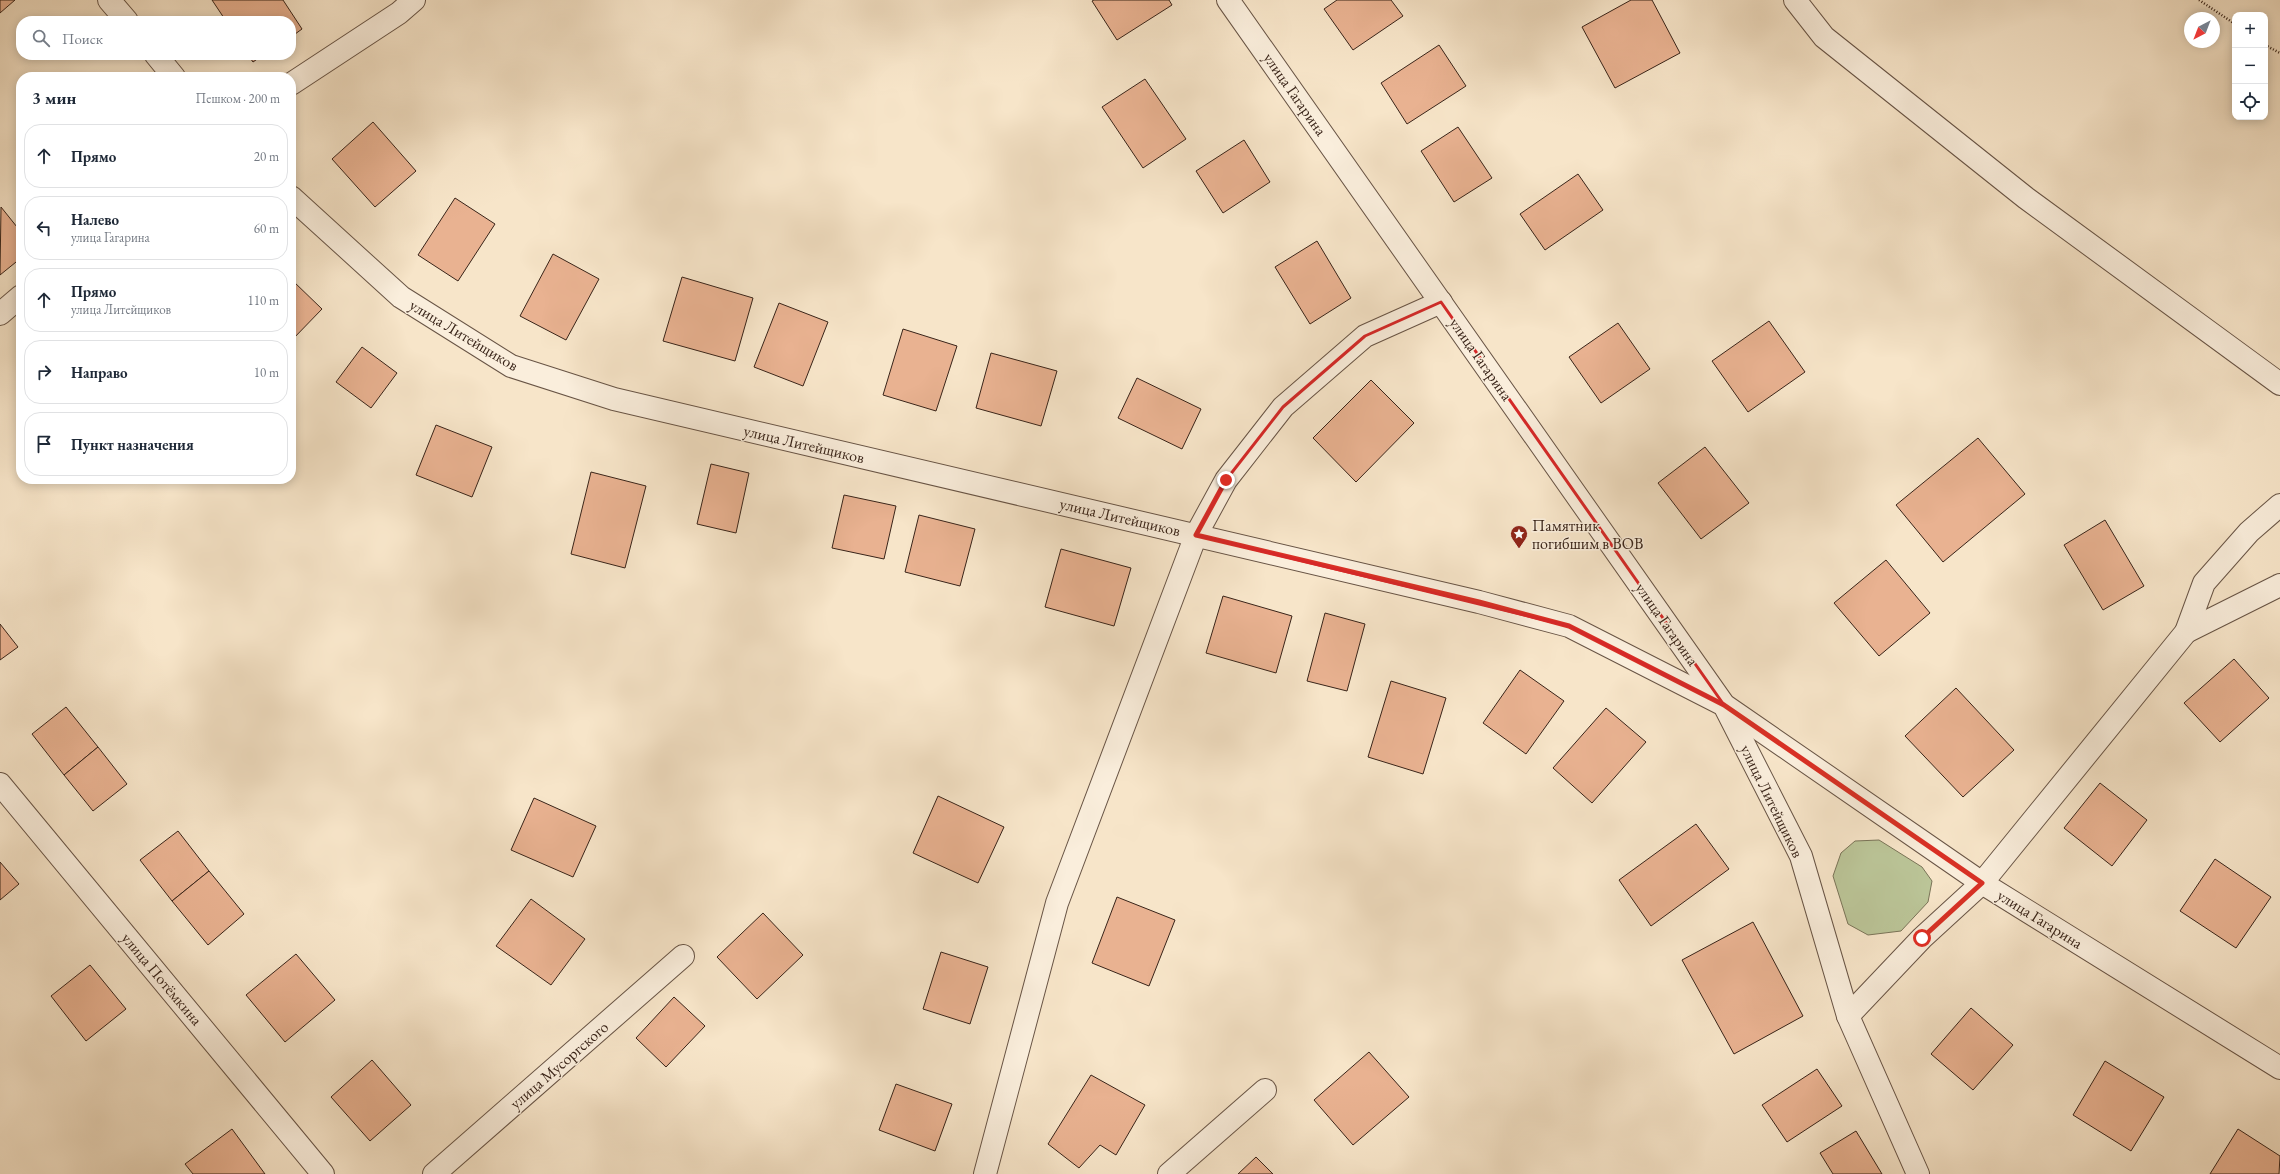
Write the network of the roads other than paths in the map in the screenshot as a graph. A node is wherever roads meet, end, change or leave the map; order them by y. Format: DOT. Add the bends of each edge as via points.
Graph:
graph roads {
  1 [pos="109,0"];
  2 [pos="414,0"];
  3 [pos="1228,0"];
  4 [pos="1796,0"];
  5 [pos="123,16"];
  6 [pos="160,60"];
  7 [pos="170,72"];
  8 [pos="296,81"];
  9 [pos="296,202"];
  10 [pos="16,300"];
  11 [pos="1441,302"];
  12 [pos="0,314"];
  13 [pos="2280,384"];
  14 [pos="2280,505"];
  15 [pos="1196,535"];
  16 [pos="2280,585"];
  17 [pos="2186,632"];
  18 [pos="1724,705"];
  19 [pos="0,784"];
  20 [pos="1982,883"];
  21 [pos="683,956"];
  22 [pos="1848,1016"];
  23 [pos="2280,1068"];
  24 [pos="1265,1090"];
  25 [pos="323,1174"];
  26 [pos="434,1174"];
  27 [pos="986,1174"];
  28 [pos="1169,1174"];
  29 [pos="1918,1174"];
  1 -- 5 [label="street"];
  2 -- 8 [label="street" via="399,13"];
  3 -- 11 [label="street, улица Гагарина"];
  4 -- 13 [label="street" via="1824,37 2020,193"];
  6 -- 7 [label="street"];
  9 -- 15 [label="street, улица Литейщиков" via="401,297 511,366 614,399"];
  10 -- 12 [label="street"];
  11 -- 15 [label="street" via="1365,336 1283,407 1226,480"];
  11 -- 18 [label="street, улица Гагарина"];
  14 -- 17 [label="street" via="2249,532 2204,582"];
  15 -- 18 [label="street, улица Литейщиков" via="1569,626"];
  15 -- 27 [label="street" via="1058,903"];
  16 -- 17 [label="street"];
  17 -- 20 [label="street"];
  18 -- 20 [label="street, улица Гагарина"];
  18 -- 22 [label="street, улица Литейщиков" via="1801,856"];
  19 -- 25 [label="street, улица Потёмкина"];
  20 -- 22 [label="street" via="1922,938"];
  20 -- 23 [label="street, улица Гагарина"];
  21 -- 26 [label="street, улица Мусоргского"];
  22 -- 29 [label="street, улица Литейщиков"];
  24 -- 28 [label="street"];
}
